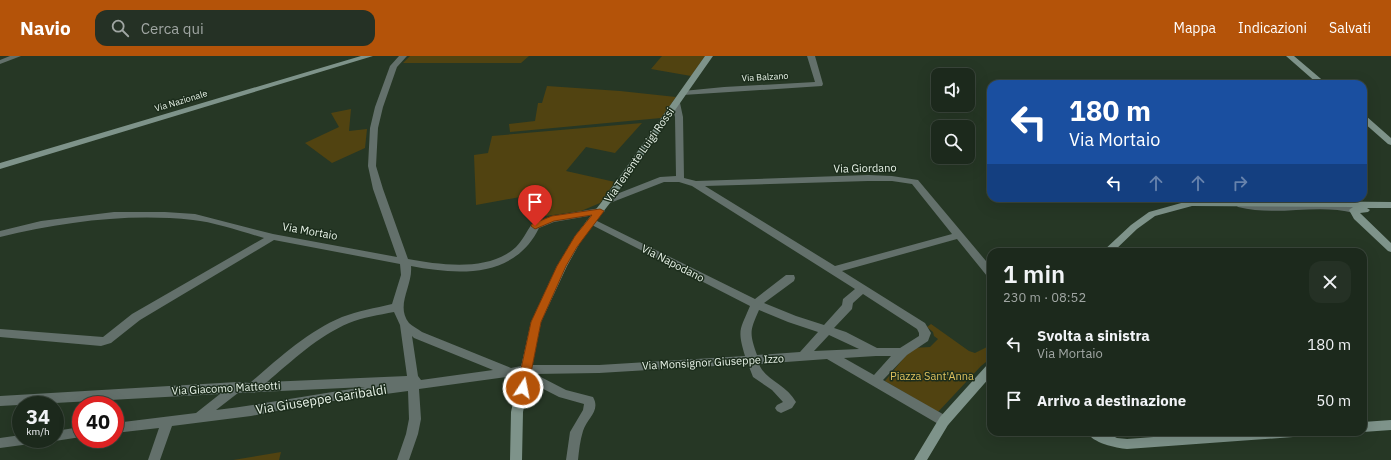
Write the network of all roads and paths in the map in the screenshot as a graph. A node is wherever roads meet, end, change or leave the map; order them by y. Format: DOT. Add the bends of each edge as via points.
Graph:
graph roads {
  1 [pos="17,56"];
  2 [pos="369,56"];
  3 [pos="403,56"];
  4 [pos="708,56"];
  5 [pos="810,56"];
  6 [pos="1290,56"];
  7 [pos="0,62"];
  8 [pos="1318,80"];
  9 [pos="683,93"];
  10 [pos="676,103"];
  11 [pos="1367,121"];
  12 [pos="1391,142"];
  13 [pos="0,166"];
  14 [pos="680,179"];
  15 [pos="695,184"];
  16 [pos="607,201"];
  17 [pos="1238,204"];
  18 [pos="1390,208"];
  19 [pos="1354,210"];
  20 [pos="600,211"];
  21 [pos="592,221"];
  22 [pos="0,234"];
  23 [pos="959,235"];
  24 [pos="273,237"];
  25 [pos="1111,248"];
  26 [pos="1391,249"];
  27 [pos="404,260"];
  28 [pos="987,269"];
  29 [pos="833,270"];
  30 [pos="790,278"];
  31 [pos="862,289"];
  32 [pos="756,304"];
  33 [pos="397,307"];
  34 [pos="406,326"];
  35 [pos="826,329"];
  36 [pos="0,333"];
  37 [pos="876,352"];
  38 [pos="901,352"];
  39 [pos="828,355"];
  40 [pos="803,356"];
  41 [pos="752,360"];
  42 [pos="512,373"];
  43 [pos="526,373"];
  44 [pos="987,373"];
  45 [pos="412,382"];
  46 [pos="875,382"];
  47 [pos="237,387"];
  48 [pos="253,387"];
  49 [pos="0,401"];
  50 [pos="781,408"];
  51 [pos="198,418"];
  52 [pos="944,421"];
  53 [pos="167,422"];
  54 [pos="1391,425"];
  55 [pos="124,427"];
  56 [pos="1367,427"];
  57 [pos="1101,436"];
  58 [pos="1238,436"];
  59 [pos="12,441"];
  60 [pos="0,443"];
  61 [pos="154,460"];
  62 [pos="403,460"];
  63 [pos="516,460"];
  64 [pos="572,460"];
  65 [pos="920,460"];
  1 -- 7 [label="street"];
  2 -- 13 [label="street, Via Nazionale"];
  3 -- 27 [label="street" via="394,66 379,107 374,128 372,166"];
  4 -- 9 [label="street, Via Tenente Luigi Rossi"];
  5 -- 9 [label="street, Via Balzano" via="819,84"];
  6 -- 8 [label="street"];
  9 -- 10 [label="street, Via Tenente Luigi Rossi"];
  10 -- 14 [label="street" via="679,117"];
  10 -- 16 [label="street, Via Tenente Luigi Rossi"];
  11 -- 12 [label="street"];
  14 -- 15 [label="street"];
  14 -- 16 [label="street" via="664,179"];
  15 -- 23 [label="street, Via Giordano" via="903,179 915,182"];
  15 -- 29 [label="street"];
  16 -- 20 [label="street, Via Tenente Luigi Rossi"];
  17 -- 18 [label="street"];
  17 -- 19 [label="street" via="1264,208 1340,207"];
  17 -- 25 [label="street" via="1192,204 1152,214"];
  18 -- 19 [label="street"];
  19 -- 26 [label="street" via="1357,217"];
  20 -- 21 [label="street, Via Tenente Luigi Rossi"];
  20 -- 27 [label="street, Via Mortaio" via="552,219 535,226 529,238 518,250 502,261 469,268 435,267"];
  21 -- 32 [label="street, Via Napodano"];
  21 -- 43 [label="street, Via Tenente Luigi Rossi" via="578,238 562,266 536,322"];
  22 -- 24 [label="street, Via Mortaio" via="40,224 106,216 165,215 195,216"];
  23 -- 28 [label="street, Via Giordano"];
  23 -- 29 [label="street"];
  24 -- 27 [label="street, Via Mortaio"];
  24 -- 36 [label="street" via="136,317 107,340 101,342"];
  27 -- 33 [label="street" via="406,274"];
  29 -- 31 [label="street"];
  30 -- 32 [label="street"];
  31 -- 35 [label="street" via="847,302 848,306"];
  31 -- 38 [label="street" via="921,326 925,333 924,338"];
  32 -- 35 [label="street, Via Napodano" via="792,319"];
  32 -- 41 [label="street" via="745,331"];
  33 -- 34 [label="street"];
  33 -- 48 [label="street" via="354,317 338,324 288,357"];
  34 -- 42 [label="street" via="418,335"];
  34 -- 45 [label="street"];
  35 -- 37 [label="street, Via Napodano" via="842,334"];
  35 -- 40 [label="street"];
  37 -- 38 [label="street, Via Monsignor Giuseppe Izzo"];
  37 -- 39 [label="street, Via Monsignor Giuseppe Izzo"];
  38 -- 46 [label="street"];
  39 -- 40 [label="street, Via Monsignor Giuseppe Izzo"];
  39 -- 46 [label="street"];
  40 -- 41 [label="street, Via Monsignor Giuseppe Izzo"];
  41 -- 43 [label="street, Via Monsignor Giuseppe Izzo"];
  41 -- 50 [label="street" via="757,374 776,387 790,402"];
  42 -- 43 [label="street, Via Giuseppe Garibaldi"];
  42 -- 45 [label="street, Via Giuseppe Garibaldi"];
  43 -- 63 [label="street, Via Tenente Luigi Rossi" via="517,412"];
  43 -- 64 [label="street" via="550,389 586,398 590,402 589,410 578,428"];
  44 -- 52 [label="street"];
  45 -- 48 [label="street, Via Giacomo Matteotti"];
  45 -- 51 [label="street, Via Giuseppe Garibaldi"];
  45 -- 62 [label="street" via="414,419"];
  46 -- 52 [label="street"];
  47 -- 48 [label="street, Via Giacomo Matteotti"];
  47 -- 49 [label="street, Via Giacomo Matteotti"];
  47 -- 51 [label="street"];
  51 -- 53 [label="street, Via Giuseppe Garibaldi"];
  52 -- 65 [label="street"];
  53 -- 55 [label="street, Via Giuseppe Garibaldi"];
  53 -- 61 [label="street"];
  54 -- 56 [label="street"];
  57 -- 58 [label="street" via="1115,443 1127,444"];
  59 -- 60 [label="street"];
}
